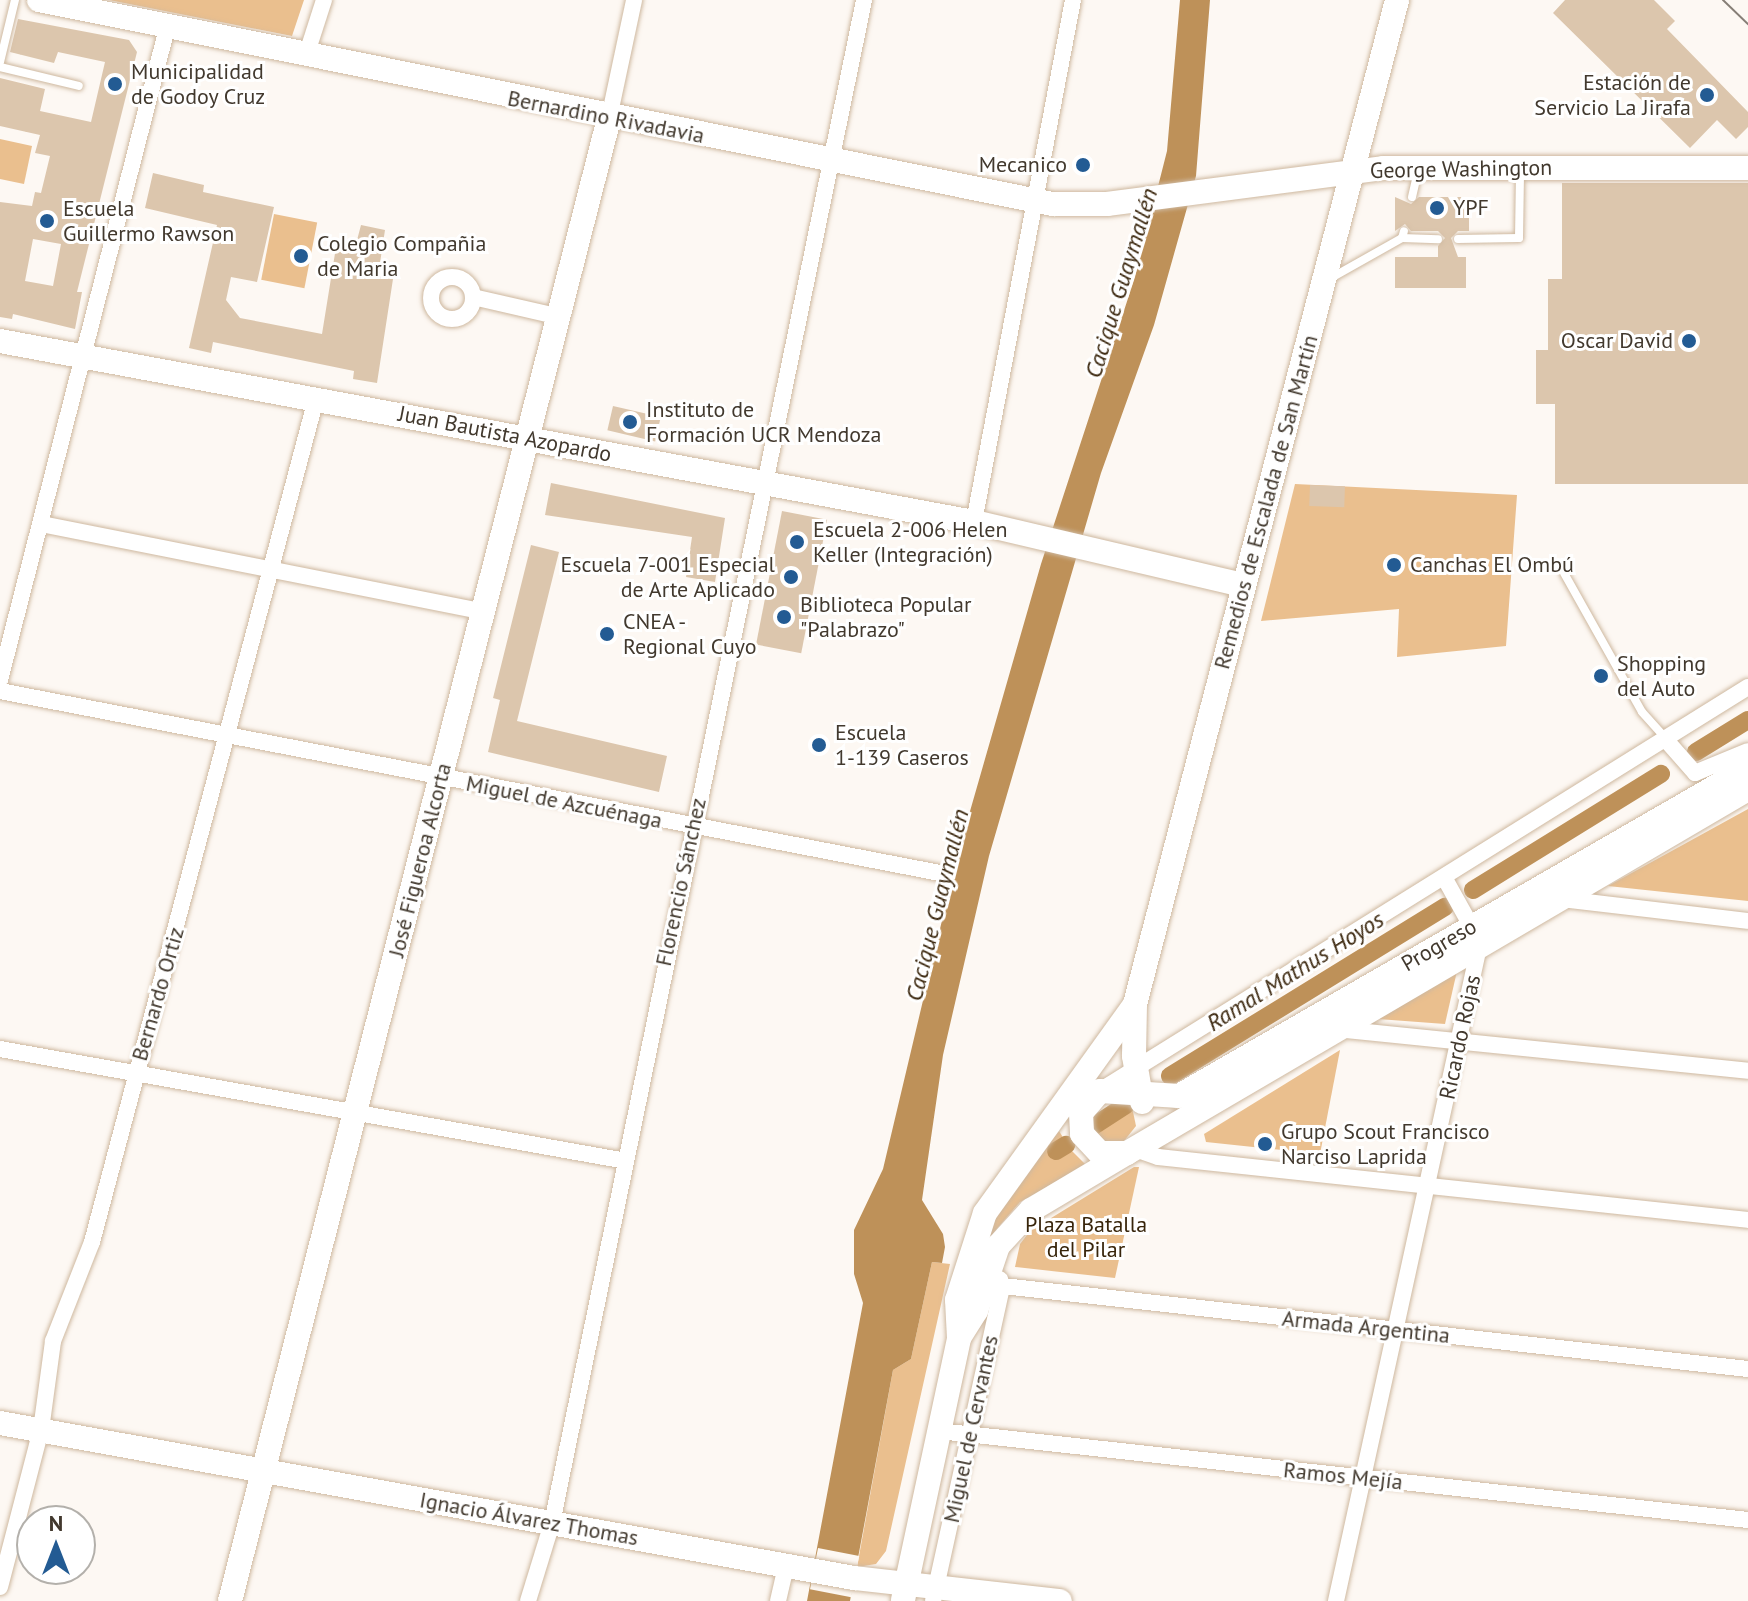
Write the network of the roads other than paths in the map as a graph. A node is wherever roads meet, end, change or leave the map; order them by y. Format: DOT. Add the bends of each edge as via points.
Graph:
graph roads {
  1 [pos="15,0"];
  2 [pos="39,0"];
  3 [pos="324,0"];
  4 [pos="634,0"];
  5 [pos="864,0"];
  6 [pos="1073,0"];
  7 [pos="1397,0"];
  8 [pos="167,28"];
  9 [pos="306,56"];
  10 [pos="0,65"];
  11 [pos="79,86"];
  12 [pos="609,118"];
  13 [pos="832,162"];
  14 [pos="1418,167"];
  15 [pos="1520,168"];
  16 [pos="1748,168"];
  17 [pos="1354,172"];
  18 [pos="1174,194"];
  19 [pos="1412,197"];
  20 [pos="1035,202"];
  21 [pos="1438,239"];
  22 [pos="1458,239"];
  23 [pos="1324,282"];
  24 [pos="473,297"];
  25 [pos="560,317"];
  26 [pos="0,341"];
  27 [pos="85,357"];
  28 [pos="316,399"];
  29 [pos="529,438"];
  30 [pos="763,482"];
  31 [pos="974,522"];
  32 [pos="41,524"];
  33 [pos="273,570"];
  34 [pos="1564,573"];
  35 [pos="1243,585"];
  36 [pos="484,612"];
  37 [pos="0,680"];
  38 [pos="1748,687"];
  39 [pos="0,691"];
  40 [pos="230,737"];
  41 [pos="1671,745"];
  42 [pos="1748,751"];
  43 [pos="1748,768"];
  44 [pos="441,777"];
  45 [pos="1748,789"];
  46 [pos="693,828"];
  47 [pos="940,873"];
  48 [pos="1444,877"];
  49 [pos="1560,899"];
  50 [pos="1748,921"];
  51 [pos="1474,928"];
  52 [pos="1135,1004"];
  53 [pos="1335,1029"];
  54 [pos="1134,1037"];
  55 [pos="1459,1041"];
  56 [pos="1178,1045"];
  57 [pos="0,1049"];
  58 [pos="1748,1071"];
  59 [pos="136,1073"];
  60 [pos="1114,1089"];
  61 [pos="355,1113"];
  62 [pos="1134,1149"];
  63 [pos="1026,1152"];
  64 [pos="626,1161"];
  65 [pos="1428,1185"];
  66 [pos="996,1194"];
  67 [pos="1748,1220"];
  68 [pos="993,1285"];
  69 [pos="1394,1330"];
  70 [pos="959,1338"];
  71 [pos="1748,1369"];
  72 [pos="0,1423"];
  73 [pos="41,1430"];
  74 [pos="939,1431"];
  75 [pos="969,1435"];
  76 [pos="265,1470"];
  77 [pos="1361,1478"];
  78 [pos="1748,1520"];
  79 [pos="552,1523"];
  80 [pos="786,1566"];
  81 [pos="0,1587"];
  82 [pos="904,1593"];
  83 [pos="934,1594"];
  84 [pos="230,1601"];
  85 [pos="528,1601"];
  86 [pos="778,1601"];
  87 [pos="1060,1601"];
  88 [pos="1336,1601"];
  1 -- 10 [label="lane"];
  2 -- 8 [label="main road, Bernardino Rivadavia"];
  3 -- 9 [label="street"];
  4 -- 12 [label="street"];
  5 -- 13 [label="street, Florencio Sánchez"];
  6 -- 20 [label="street"];
  7 -- 17 [label="main road, Remedios de Escalada de San Martín"];
  8 -- 9 [label="main road, Bernardino Rivadavia"];
  8 -- 27 [label="street"];
  9 -- 12 [label="main road, Bernardino Rivadavia"];
  10 -- 11 [label="lane"];
  12 -- 13 [label="main road, Bernardino Rivadavia"];
  12 -- 25 [label="main road, José Figueroa Alcorta"];
  13 -- 20 [label="main road, Bernardino Rivadavia"];
  13 -- 30 [label="street, Florencio Sánchez"];
  14 -- 15 [label="main road, George Washington"];
  14 -- 17 [label="main road, George Washington"];
  14 -- 19 [label="lane"];
  15 -- 16 [label="main road, George Washington"];
  15 -- 22 [label="lane" via="1519,238"];
  17 -- 18 [label="main road, George Washington"];
  17 -- 23 [label="main road, Remedios de Escalada de San Martín"];
  18 -- 20 [label="main road, Bernardino Rivadavia" via="1089,205"];
  20 -- 31 [label="street"];
  21 -- 23 [label="lane" via="1403,234"];
  23 -- 35 [label="main road, Remedios de Escalada de San Martín"];
  24 -- 25 [label="street"];
  25 -- 29 [label="main road, José Figueroa Alcorta"];
  26 -- 27 [label="main road, Juan Bautista Azopardo"];
  27 -- 28 [label="main road, Juan Bautista Azopardo"];
  27 -- 32 [label="street"];
  28 -- 29 [label="main road, Juan Bautista Azopardo"];
  28 -- 33 [label="street, Bernardo Ortiz"];
  29 -- 30 [label="main road, Juan Bautista Azopardo"];
  29 -- 36 [label="main road, José Figueroa Alcorta"];
  30 -- 31 [label="main road, Juan Bautista Azopardo"];
  30 -- 46 [label="street, Florencio Sánchez"];
  31 -- 35 [label="main road, Juan Bautista Azopardo"];
  32 -- 33 [label="street"];
  32 -- 37 [label="street"];
  33 -- 36 [label="street"];
  33 -- 40 [label="street, Bernardo Ortiz"];
  34 -- 41 [label="lane" via="1642,712"];
  35 -- 52 [label="main road, Remedios de Escalada de San Martín"];
  36 -- 44 [label="main road, José Figueroa Alcorta"];
  38 -- 41 [label="street"];
  39 -- 40 [label="street, Miguel de Azcuénaga"];
  40 -- 44 [label="street, Miguel de Azcuénaga"];
  40 -- 59 [label="street, Bernardo Ortiz"];
  41 -- 42 [label="street" via="1688,770 1703,773"];
  41 -- 48 [label="street"];
  43 -- 51 [label="main road, Progreso"];
  44 -- 46 [label="street, Miguel de Azcuénaga"];
  44 -- 61 [label="main road, José Figueroa Alcorta"];
  45 -- 49 [label="main road, Progreso"];
  46 -- 47 [label="street, Miguel de Azcuénaga"];
  46 -- 64 [label="street, Florencio Sánchez"];
  48 -- 51 [label="street"];
  48 -- 56 [label="street"];
  49 -- 50 [label="street"];
  49 -- 51 [label="main road, Progreso"];
  51 -- 53 [label="main road, Progreso"];
  51 -- 55 [label="street, Ricardo Rojas"];
  51 -- 60 [label="main road, Progreso" via="1179,1096"];
  52 -- 54 [label="main road, Remedios de Escalada de San Martín"];
  52 -- 60 [label="main road, Remedios de Escalada de San Martín"];
  53 -- 55 [label="street"];
  53 -- 62 [label="main road, Progreso"];
  54 -- 56 [label="street" via="1150,1049"];
  54 -- 60 [label="main road, Remedios de Escalada de San Martín"];
  55 -- 58 [label="street"];
  55 -- 65 [label="street, Ricardo Rojas"];
  56 -- 60 [label="street"];
  57 -- 59 [label="street"];
  59 -- 61 [label="street"];
  59 -- 73 [label="street, Bernardo Ortiz" via="88,1258 53,1341"];
  60 -- 62 [label="main road" via="1148,1118"];
  60 -- 62 [label="main road" via="1080,1123 1086,1142 1108,1156"];
  60 -- 63 [label="main road"];
  60 -- 63 [label="main road, Remedios de Escalada de San Martín"];
  61 -- 64 [label="street"];
  61 -- 76 [label="main road, José Figueroa Alcorta"];
  62 -- 65 [label="street" via="1158,1157"];
  62 -- 68 [label="main road, Miguel de Cervantes" via="1018,1220 993,1258"];
  63 -- 66 [label="main road, Remedios de Escalada de San Martín"];
  64 -- 79 [label="street, Florencio Sánchez"];
  65 -- 67 [label="street"];
  65 -- 69 [label="street, Ricardo Rojas"];
  66 -- 70 [label="main road, Miguel de Cervantes" via="967,1260 957,1300"];
  68 -- 69 [label="street, Armada Argentina"];
  68 -- 70 [label="main road, Miguel de Cervantes"];
  68 -- 75 [label="street, Miguel de Cervantes"];
  69 -- 71 [label="street, Armada Argentina"];
  69 -- 77 [label="street, Ricardo Rojas"];
  70 -- 74 [label="main road, Miguel de Cervantes"];
  72 -- 73 [label="main road, Ignacio Álvarez Thomas"];
  73 -- 76 [label="main road, Ignacio Álvarez Thomas"];
  73 -- 81 [label="street, Bernardo Ortiz"];
  74 -- 75 [label="street, Ramos Mejía"];
  74 -- 82 [label="main road, Miguel de Cervantes"];
  75 -- 77 [label="street, Ramos Mejía"];
  75 -- 83 [label="street, Miguel de Cervantes"];
  76 -- 79 [label="main road, Ignacio Álvarez Thomas"];
  76 -- 84 [label="main road, José Figueroa Alcorta"];
  77 -- 78 [label="street, Ramos Mejía"];
  77 -- 88 [label="street, Ricardo Rojas"];
  79 -- 80 [label="main road, Ignacio Álvarez Thomas"];
  79 -- 85 [label="street, Florencio Sánchez"];
  80 -- 82 [label="main road, Ignacio Álvarez Thomas"];
  80 -- 86 [label="street"];
  82 -- 83 [label="main road, Ignacio Álvarez Thomas"];
  83 -- 87 [label="main road, Ignacio Álvarez Thomas"];
}
